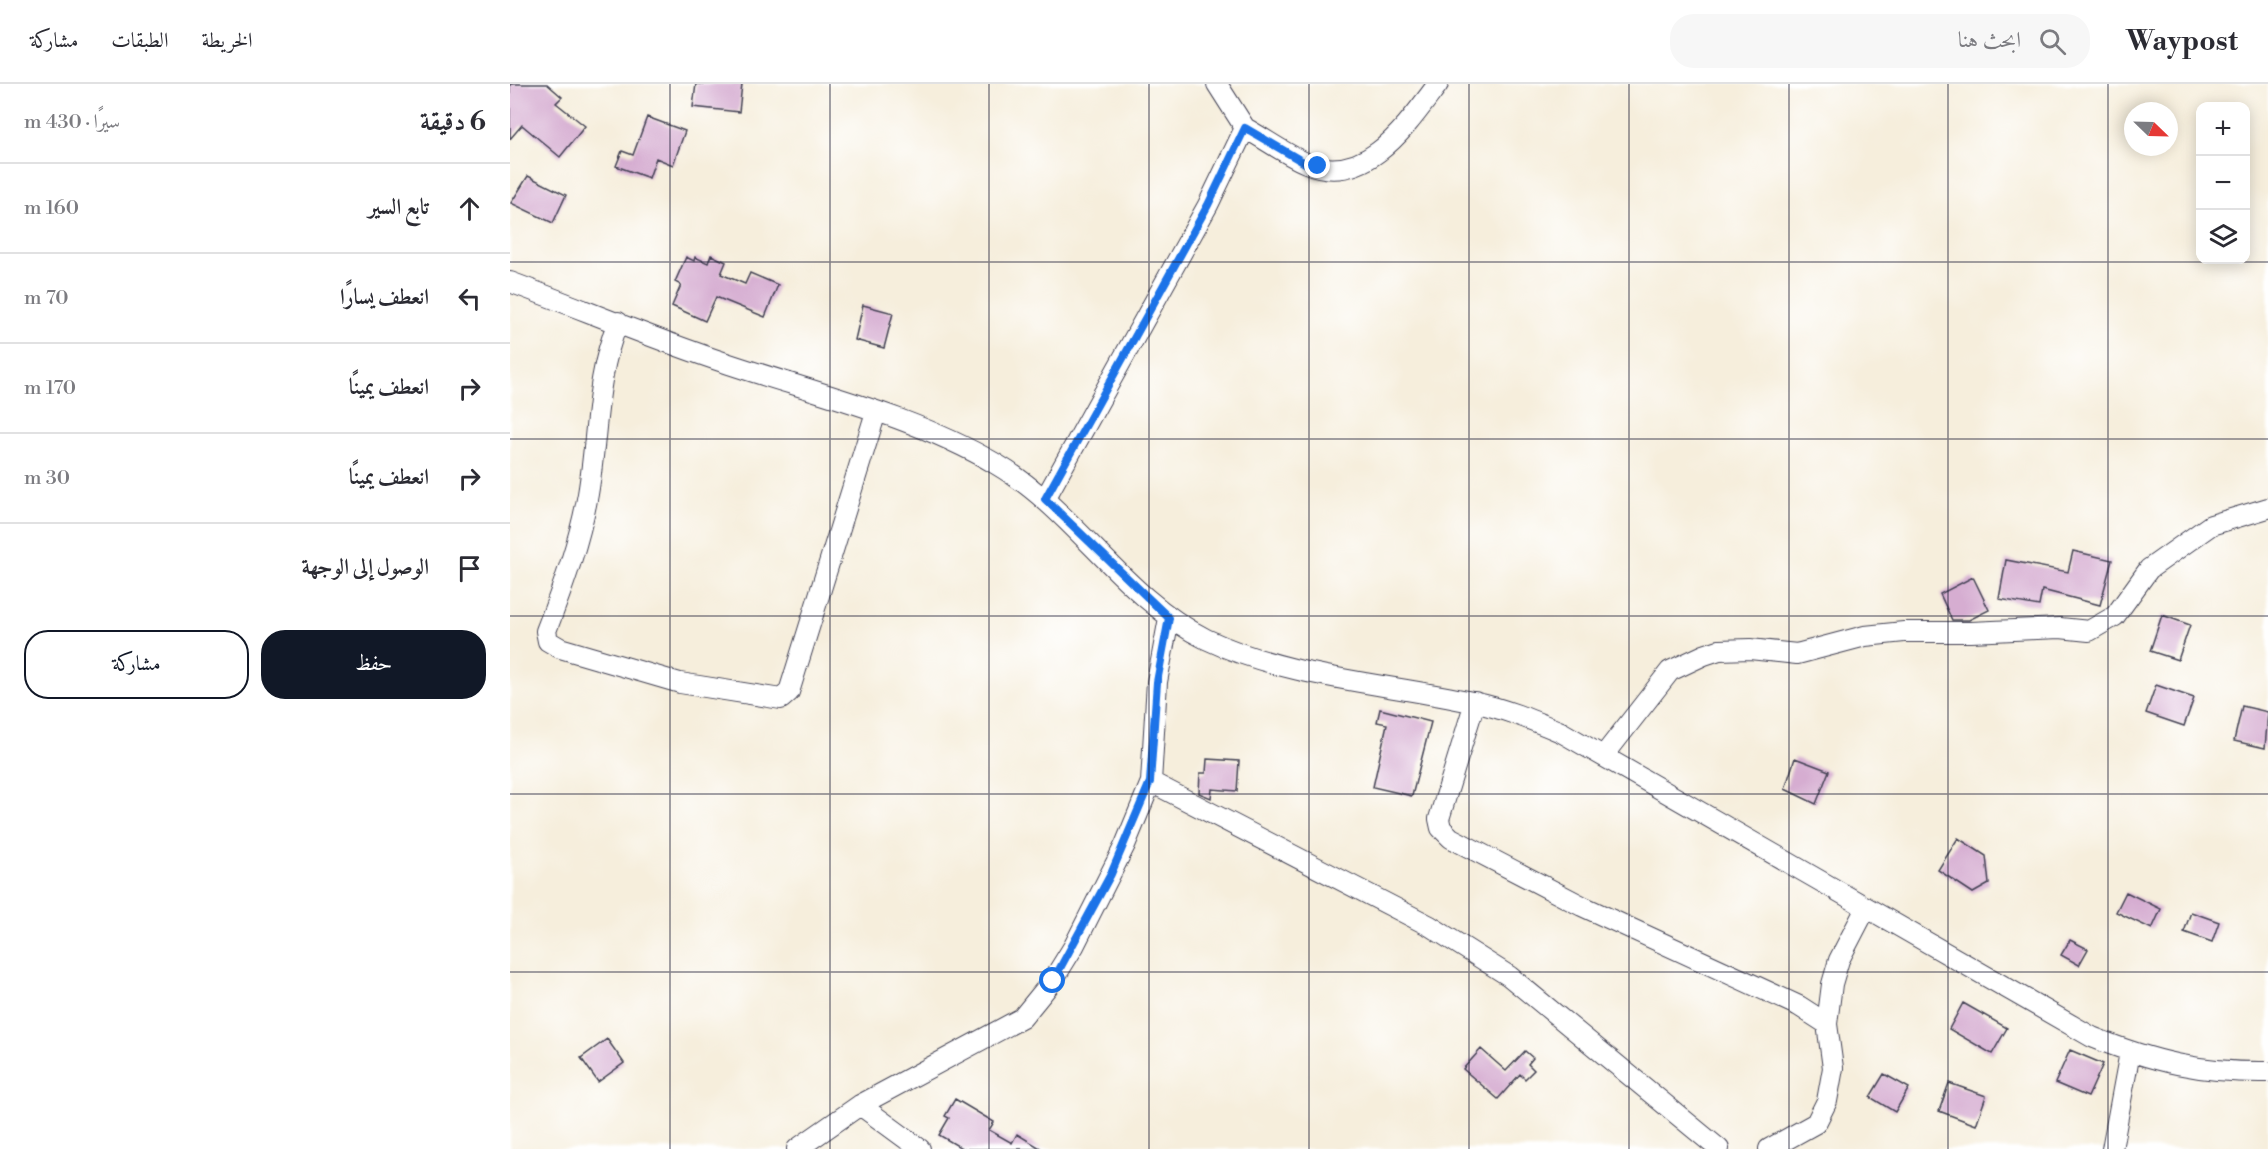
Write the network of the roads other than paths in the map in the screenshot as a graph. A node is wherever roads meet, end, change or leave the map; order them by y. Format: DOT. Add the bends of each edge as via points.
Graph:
graph roads {
  1 [pos="1217,84"];
  2 [pos="1437,84"];
  3 [pos="1245,128"];
  4 [pos="510,282"];
  5 [pos="618,322"];
  6 [pos="876,412"];
  7 [pos="1045,499"];
  8 [pos="2268,508"];
  9 [pos="1169,618"];
  10 [pos="1475,702"];
  11 [pos="1605,754"];
  12 [pos="1150,782"];
  13 [pos="1866,908"];
  14 [pos="1827,1024"];
  15 [pos="2130,1052"];
  16 [pos="2268,1072"];
  17 [pos="860,1104"];
  18 [pos="797,1149"];
  19 [pos="920,1149"];
  20 [pos="1719,1149"];
  21 [pos="1769,1149"];
  22 [pos="2112,1149"];
  1 -- 3 [label="street"];
  2 -- 3 [label="street" via="1396,139 1374,156 1342,169 1305,163"];
  3 -- 7 [label="street" via="1208,205"];
  4 -- 5 [label="street"];
  5 -- 6 [label="street" via="719,361"];
  5 -- 6 [label="street" via="601,377 582,521 546,631 548,641 560,648 680,683 781,699 789,692"];
  6 -- 7 [label="street" via="960,443 1015,475"];
  7 -- 9 [label="street"];
  8 -- 11 [label="street" via="2211,525 2149,569 2115,616 2090,631 2060,628 1904,632 1864,636 1797,654 1750,649 1719,650 1704,655 1670,671"];
  9 -- 10 [label="street" via="1257,659"];
  9 -- 12 [label="street" via="1157,682"];
  10 -- 11 [label="street" via="1533,720"];
  10 -- 14 [label="street" via="1439,819 1441,828 1451,838 1582,906 1799,1006"];
  11 -- 13 [label="street"];
  12 -- 17 [label="street" via="1125,845 1074,946 1053,981 1022,1018"];
  12 -- 20 [label="street" via="1430,926 1509,976"];
  13 -- 14 [label="street" via="1839,960"];
  13 -- 15 [label="street" via="2092,1037"];
  14 -- 21 [label="street" via="1833,1068 1827,1101 1816,1123"];
  15 -- 16 [label="street" via="2163,1063 2209,1070"];
  15 -- 22 [label="street"];
  17 -- 18 [label="street"];
  17 -- 19 [label="street"];
}
